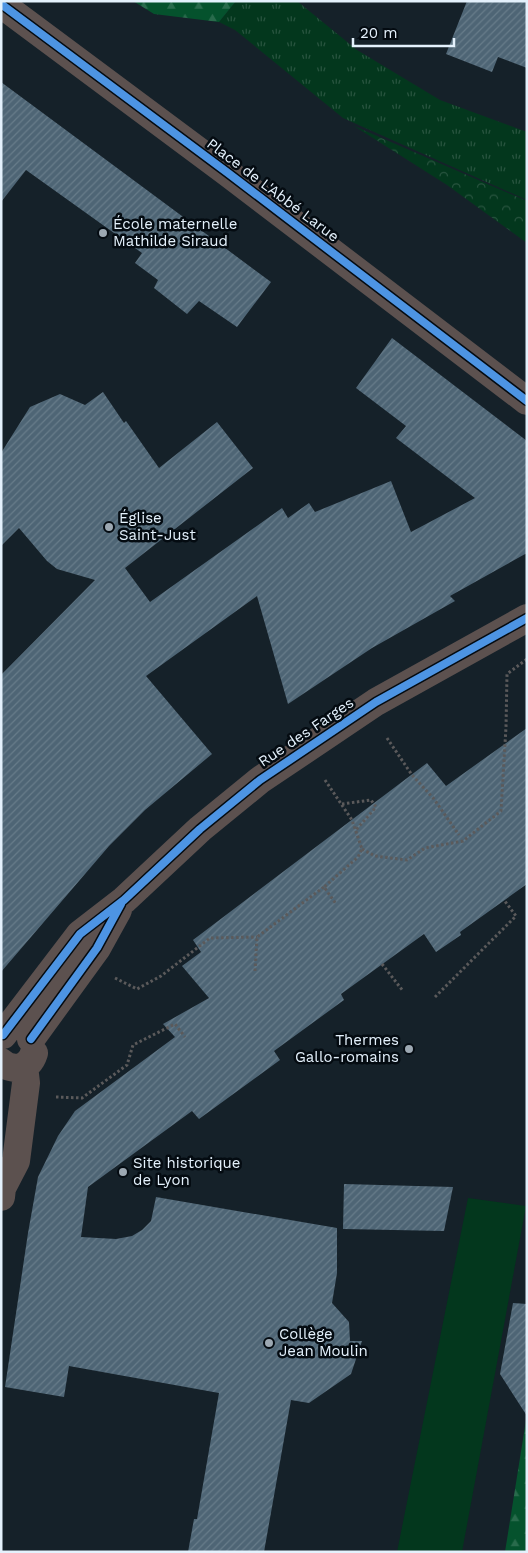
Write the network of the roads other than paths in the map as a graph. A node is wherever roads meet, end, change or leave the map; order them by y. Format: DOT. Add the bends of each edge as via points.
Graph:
graph roads {
  1 [pos="1,4"];
  2 [pos="527,401"];
  3 [pos="527,618"];
  4 [pos="124,900"];
  5 [pos="6,1058"];
  6 [pos="2,1189"];
  1 -- 2 [label="street, Place de L'Abbé Larue"];
  3 -- 4 [label="street, Rue des Farges" via="376,702 260,780 206,824"];
  4 -- 5 [label="street, Rue des Farges" via="80,934"];
  4 -- 5 [label="street, Rue des Farges" via="97,948 31,1039 21,1032 9,1032"];
  5 -- 6 [label="street" via="26,1083 16,1161"];
}
